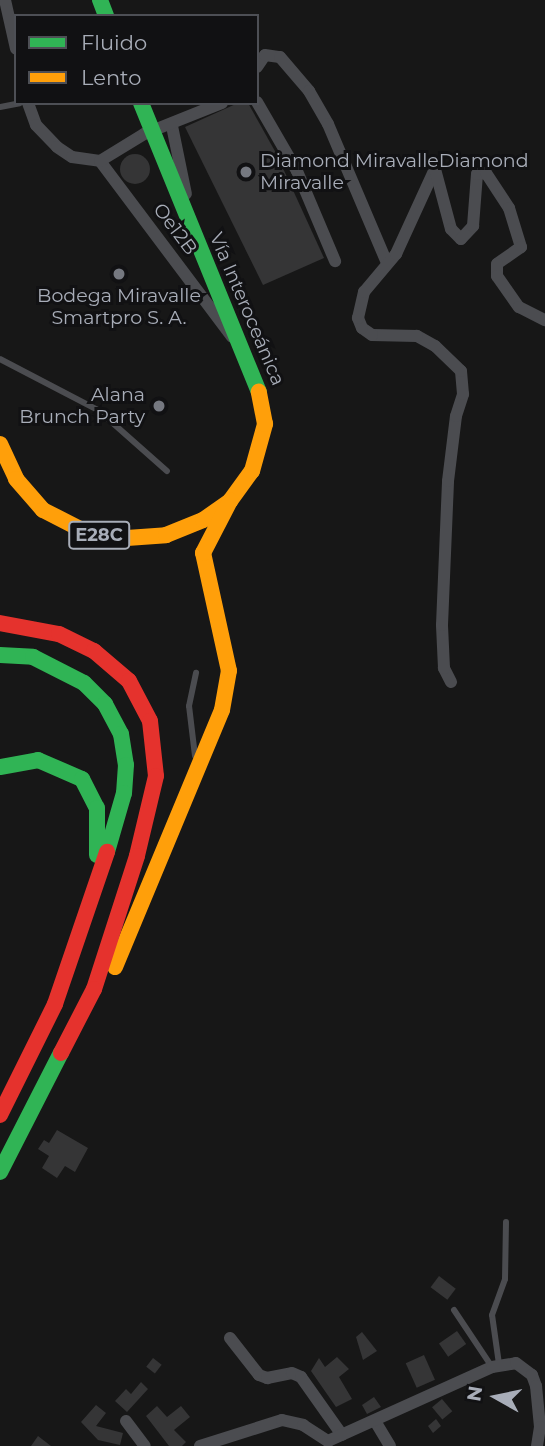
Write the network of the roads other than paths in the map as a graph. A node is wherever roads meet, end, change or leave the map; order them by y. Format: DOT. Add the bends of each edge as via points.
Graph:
graph roads {
  1 [pos="5,0"];
  2 [pos="14,40"];
  3 [pos="259,64"];
  4 [pos="29,105"];
  5 [pos="142,105"];
  6 [pos="218,105"];
  7 [pos="259,105"];
  8 [pos="172,126"];
  9 [pos="152,130"];
  10 [pos="100,161"];
  11 [pos="188,223"];
  12 [pos="335,261"];
  13 [pos="387,263"];
  14 [pos="545,320"];
  15 [pos="245,353"];
  16 [pos="0,359"];
  17 [pos="0,444"];
  18 [pos="167,471"];
  19 [pos="230,501"];
  20 [pos="0,623"];
  21 [pos="0,655"];
  22 [pos="196,673"];
  23 [pos="451,682"];
  24 [pos="0,767"];
  25 [pos="196,772"];
  26 [pos="91,909"];
  27 [pos="94,989"];
  28 [pos="0,1115"];
  29 [pos="0,1172"];
  30 [pos="506,1222"];
  31 [pos="454,1310"];
  32 [pos="230,1338"];
  33 [pos="495,1365"];
  34 [pos="375,1421"];
  35 [pos="126,1422"];
  36 [pos="342,1436"];
  37 [pos="145,1446"];
  38 [pos="200,1446"];
  39 [pos="390,1446"];
  40 [pos="537,1446"];
  1 -- 2 [label="street"];
  3 -- 13 [label="street" via="265,55 280,57 309,91 328,124"];
  4 -- 10 [label="street" via="36,125 57,147 72,157"];
  5 -- 9 [label="main road, Vía Interoceánica / E28C"];
  6 -- 8 [label="street"];
  7 -- 12 [label="street" via="297,171"];
  8 -- 9 [label="street"];
  8 -- 11 [label="street"];
  9 -- 10 [label="street"];
  9 -- 11 [label="main road, Vía Interoceánica / E28C"];
  10 -- 15 [label="street, Oe12B"];
  11 -- 15 [label="main road, Vía Interoceánica / E28C"];
  13 -- 14 [label="street" via="408,232 435,169 451,229 461,239 467,235 473,226 481,171 509,208 521,247 497,264 497,276 519,307"];
  13 -- 23 [label="street" via="359,303 362,328 372,335 417,336 435,345 451,356 464,384 448,481 442,657"];
  15 -- 19 [label="main road, Vía Interoceánica / E28C" via="257,381 265,424 251,471"];
  16 -- 18 [label="lane" via="99,410"];
  17 -- 19 [label="main road, Vía Interoceánica / E28C" via="29,497 60,522 86,532 127,538 166,534 203,520"];
  19 -- 25 [label="main road" via="203,553 229,671 222,710"];
  20 -- 27 [label="main road" via="59,634 94,651 129,681 150,721 156,776 137,856"];
  21 -- 26 [label="main road" via="33,657 69,673 105,704 121,734 124,793"];
  22 -- 25 [label="lane" via="189,706"];
  24 -- 26 [label="main road" via="24,760 53,763 76,775 91,792 99,827"];
  25 -- 27 [label="main road" via="117,964"];
  26 -- 28 [label="main road" via="55,1004"];
  27 -- 29 [label="main road"];
  30 -- 33 [label="lane" via="505,1279 492,1315"];
  31 -- 33 [label="lane"];
  32 -- 36 [label="street" via="259,1375 292,1373 301,1377"];
  33 -- 34 [label="street"];
  33 -- 40 [label="street" via="516,1363 532,1375 540,1404"];
  34 -- 36 [label="street"];
  34 -- 39 [label="street"];
  35 -- 37 [label="street"];
  36 -- 38 [label="street" via="321,1439 303,1425 282,1420"];
}
